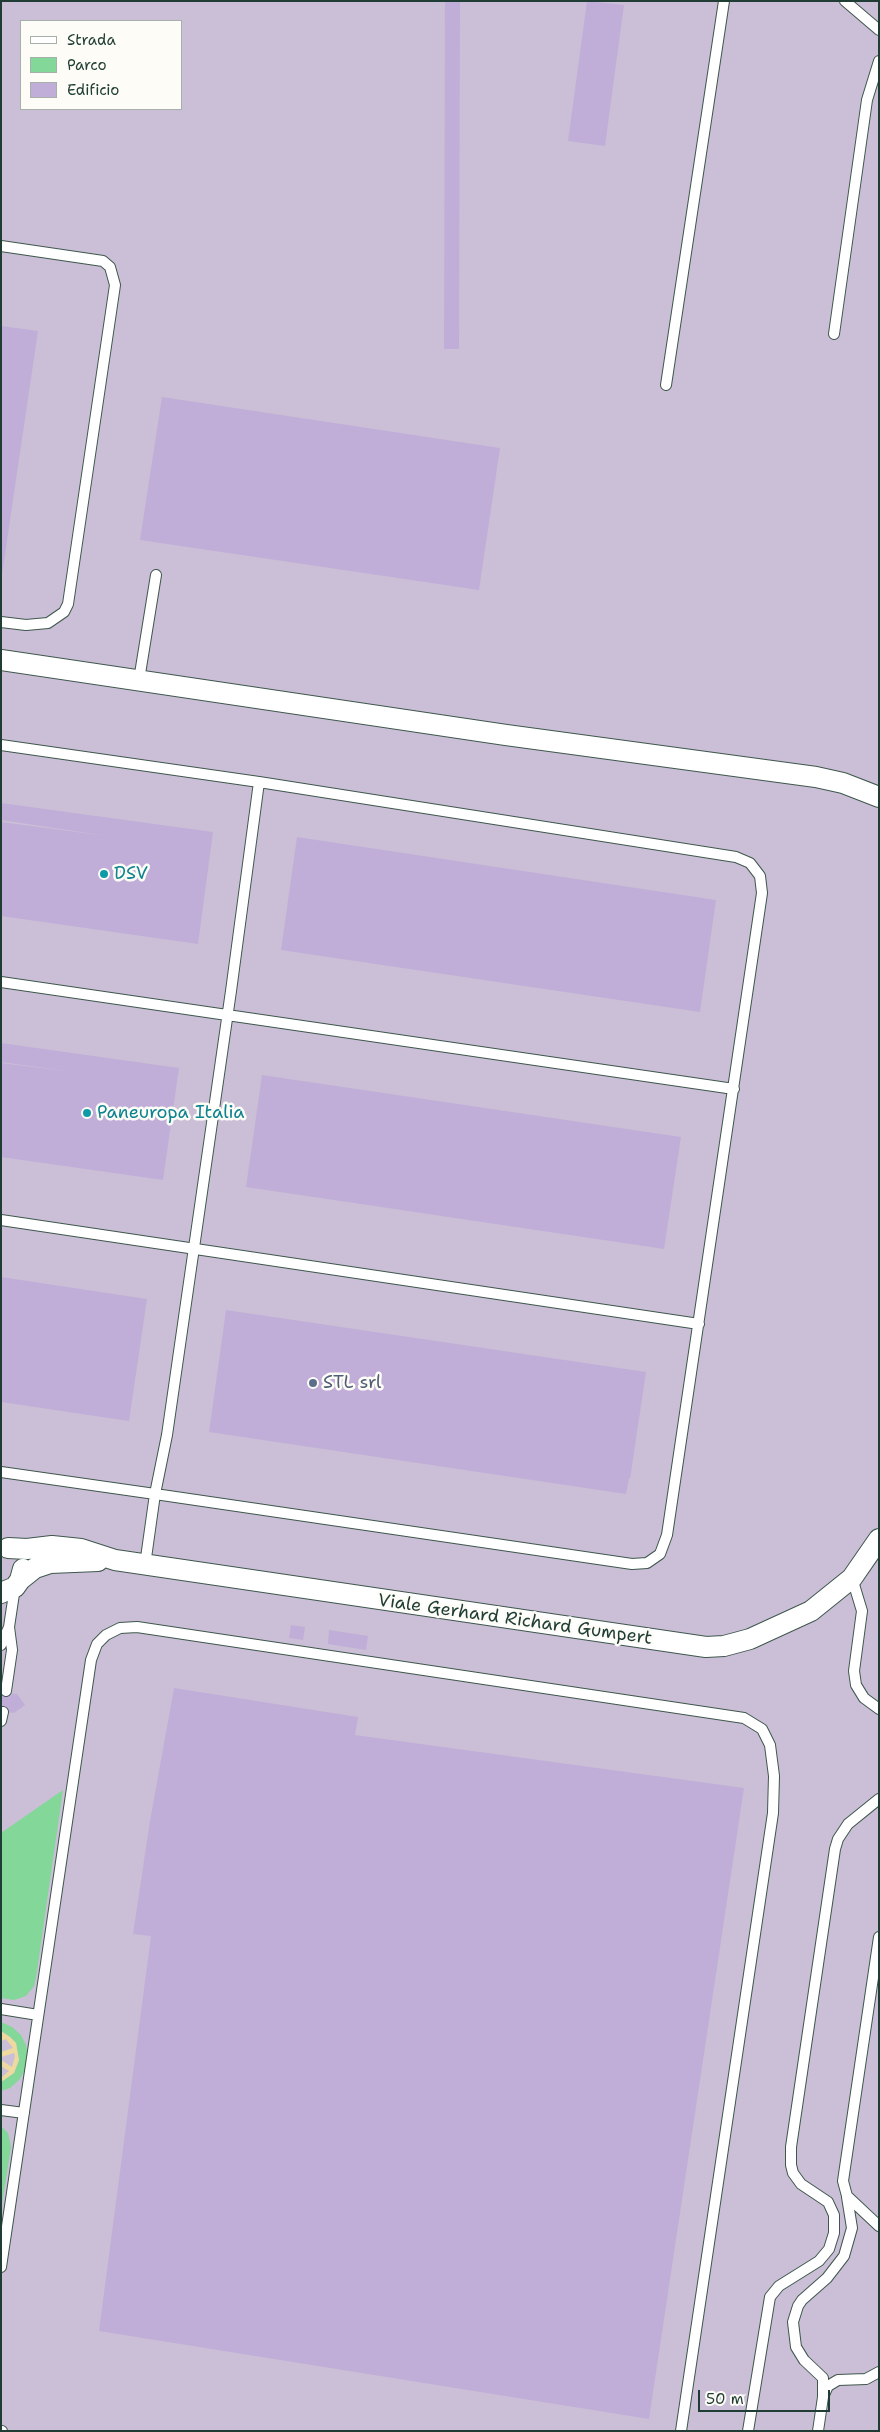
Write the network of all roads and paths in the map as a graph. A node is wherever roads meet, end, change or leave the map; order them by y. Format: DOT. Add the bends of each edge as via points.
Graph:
graph roads {
  1 [pos="724,1"];
  2 [pos="845,1"];
  3 [pos="879,30"];
  4 [pos="879,60"];
  5 [pos="879,77"];
  6 [pos="868,100"];
  7 [pos="1,246"];
  8 [pos="834,334"];
  9 [pos="666,385"];
  10 [pos="156,575"];
  11 [pos="1,622"];
  12 [pos="1,660"];
  13 [pos="139,680"];
  14 [pos="1,744"];
  15 [pos="259,782"];
  16 [pos="879,797"];
  17 [pos="1,982"];
  18 [pos="227,1015"];
  19 [pos="734,1089"];
  20 [pos="1,1220"];
  21 [pos="194,1248"];
  22 [pos="699,1324"];
  23 [pos="1,1472"];
  24 [pos="155,1494"];
  25 [pos="879,1539"];
  26 [pos="3,1546"];
  27 [pos="115,1560"];
  28 [pos="145,1565"];
  29 [pos="852,1578"];
  30 [pos="12,1587"];
  31 [pos="9,1627"];
  32 [pos="1,1645"];
  33 [pos="6,1691"];
  34 [pos="879,1709"];
  35 [pos="879,1799"];
  36 [pos="879,1936"];
  37 [pos="1,2009"];
  38 [pos="38,2015"];
  39 [pos="1,2110"];
  40 [pos="24,2114"];
  41 [pos="847,2196"];
  42 [pos="879,2226"];
  43 [pos="1,2267"];
  44 [pos="879,2372"];
  45 [pos="823,2397"];
  46 [pos="681,2431"];
  47 [pos="748,2431"];
  48 [pos="818,2431"];
  1 -- 9 [label="lane"];
  2 -- 3 [label="lane"];
  4 -- 6 [label="lane"];
  5 -- 6 [label="lane"];
  6 -- 8 [label="lane"];
  7 -- 11 [label="lane" via="103,261 110,267 115,285 68,604 64,612 48,623"];
  10 -- 13 [label="lane"];
  12 -- 13 [label="street"];
  13 -- 16 [label="street" via="816,777"];
  14 -- 15 [label="lane"];
  15 -- 18 [label="lane"];
  15 -- 19 [label="lane" via="726,855 750,863 760,876 762,893"];
  17 -- 18 [label="lane"];
  18 -- 19 [label="lane"];
  18 -- 21 [label="lane"];
  19 -- 22 [label="lane"];
  20 -- 21 [label="lane"];
  21 -- 22 [label="lane"];
  21 -- 24 [label="lane" via="167,1436"];
  22 -- 24 [label="lane" via="667,1536 660,1554 647,1563 632,1564"];
  23 -- 24 [label="lane"];
  24 -- 28 [label="lane"];
  25 -- 29 [label="street, Viale Gerhard Richard Gumpert"];
  26 -- 27 [label="street, Viale Gerhard Richard Gumpert" via="82,1549"];
  26 -- 30 [label="street" via="15,1552 23,1565"];
  27 -- 28 [label="street, Viale Gerhard Richard Gumpert"];
  27 -- 30 [label="street, Viale Gerhard Richard Gumpert" via="50,1563 35,1568"];
  28 -- 29 [label="street, Viale Gerhard Richard Gumpert" via="706,1647 737,1643 790,1623 811,1611"];
  29 -- 34 [label="lane" via="862,1610 854,1678 859,1693"];
  30 -- 31 [label="lane"];
  31 -- 32 [label="lane"];
  31 -- 33 [label="lane" via="12,1650"];
  35 -- 47 [label="lane" via="848,1824 838,1839 791,2147 793,2173 831,2208 834,2233 829,2249 819,2261 779,2286 770,2297"];
  36 -- 41 [label="lane" via="843,2182"];
  37 -- 38 [label="lane"];
  38 -- 40 [label="lane"];
  38 -- 46 [label="lane" via="91,1660 97,1644 113,1630 138,1627 751,1720 762,1729 770,1745 774,1776 773,1813"];
  39 -- 40 [label="lane"];
  40 -- 43 [label="lane"];
  41 -- 42 [label="lane"];
  41 -- 45 [label="lane" via="852,2228 844,2256 827,2278 802,2300 793,2322 796,2348 823,2378"];
  44 -- 45 [label="lane" via="858,2380 833,2382"];
  45 -- 48 [label="lane"];
}
